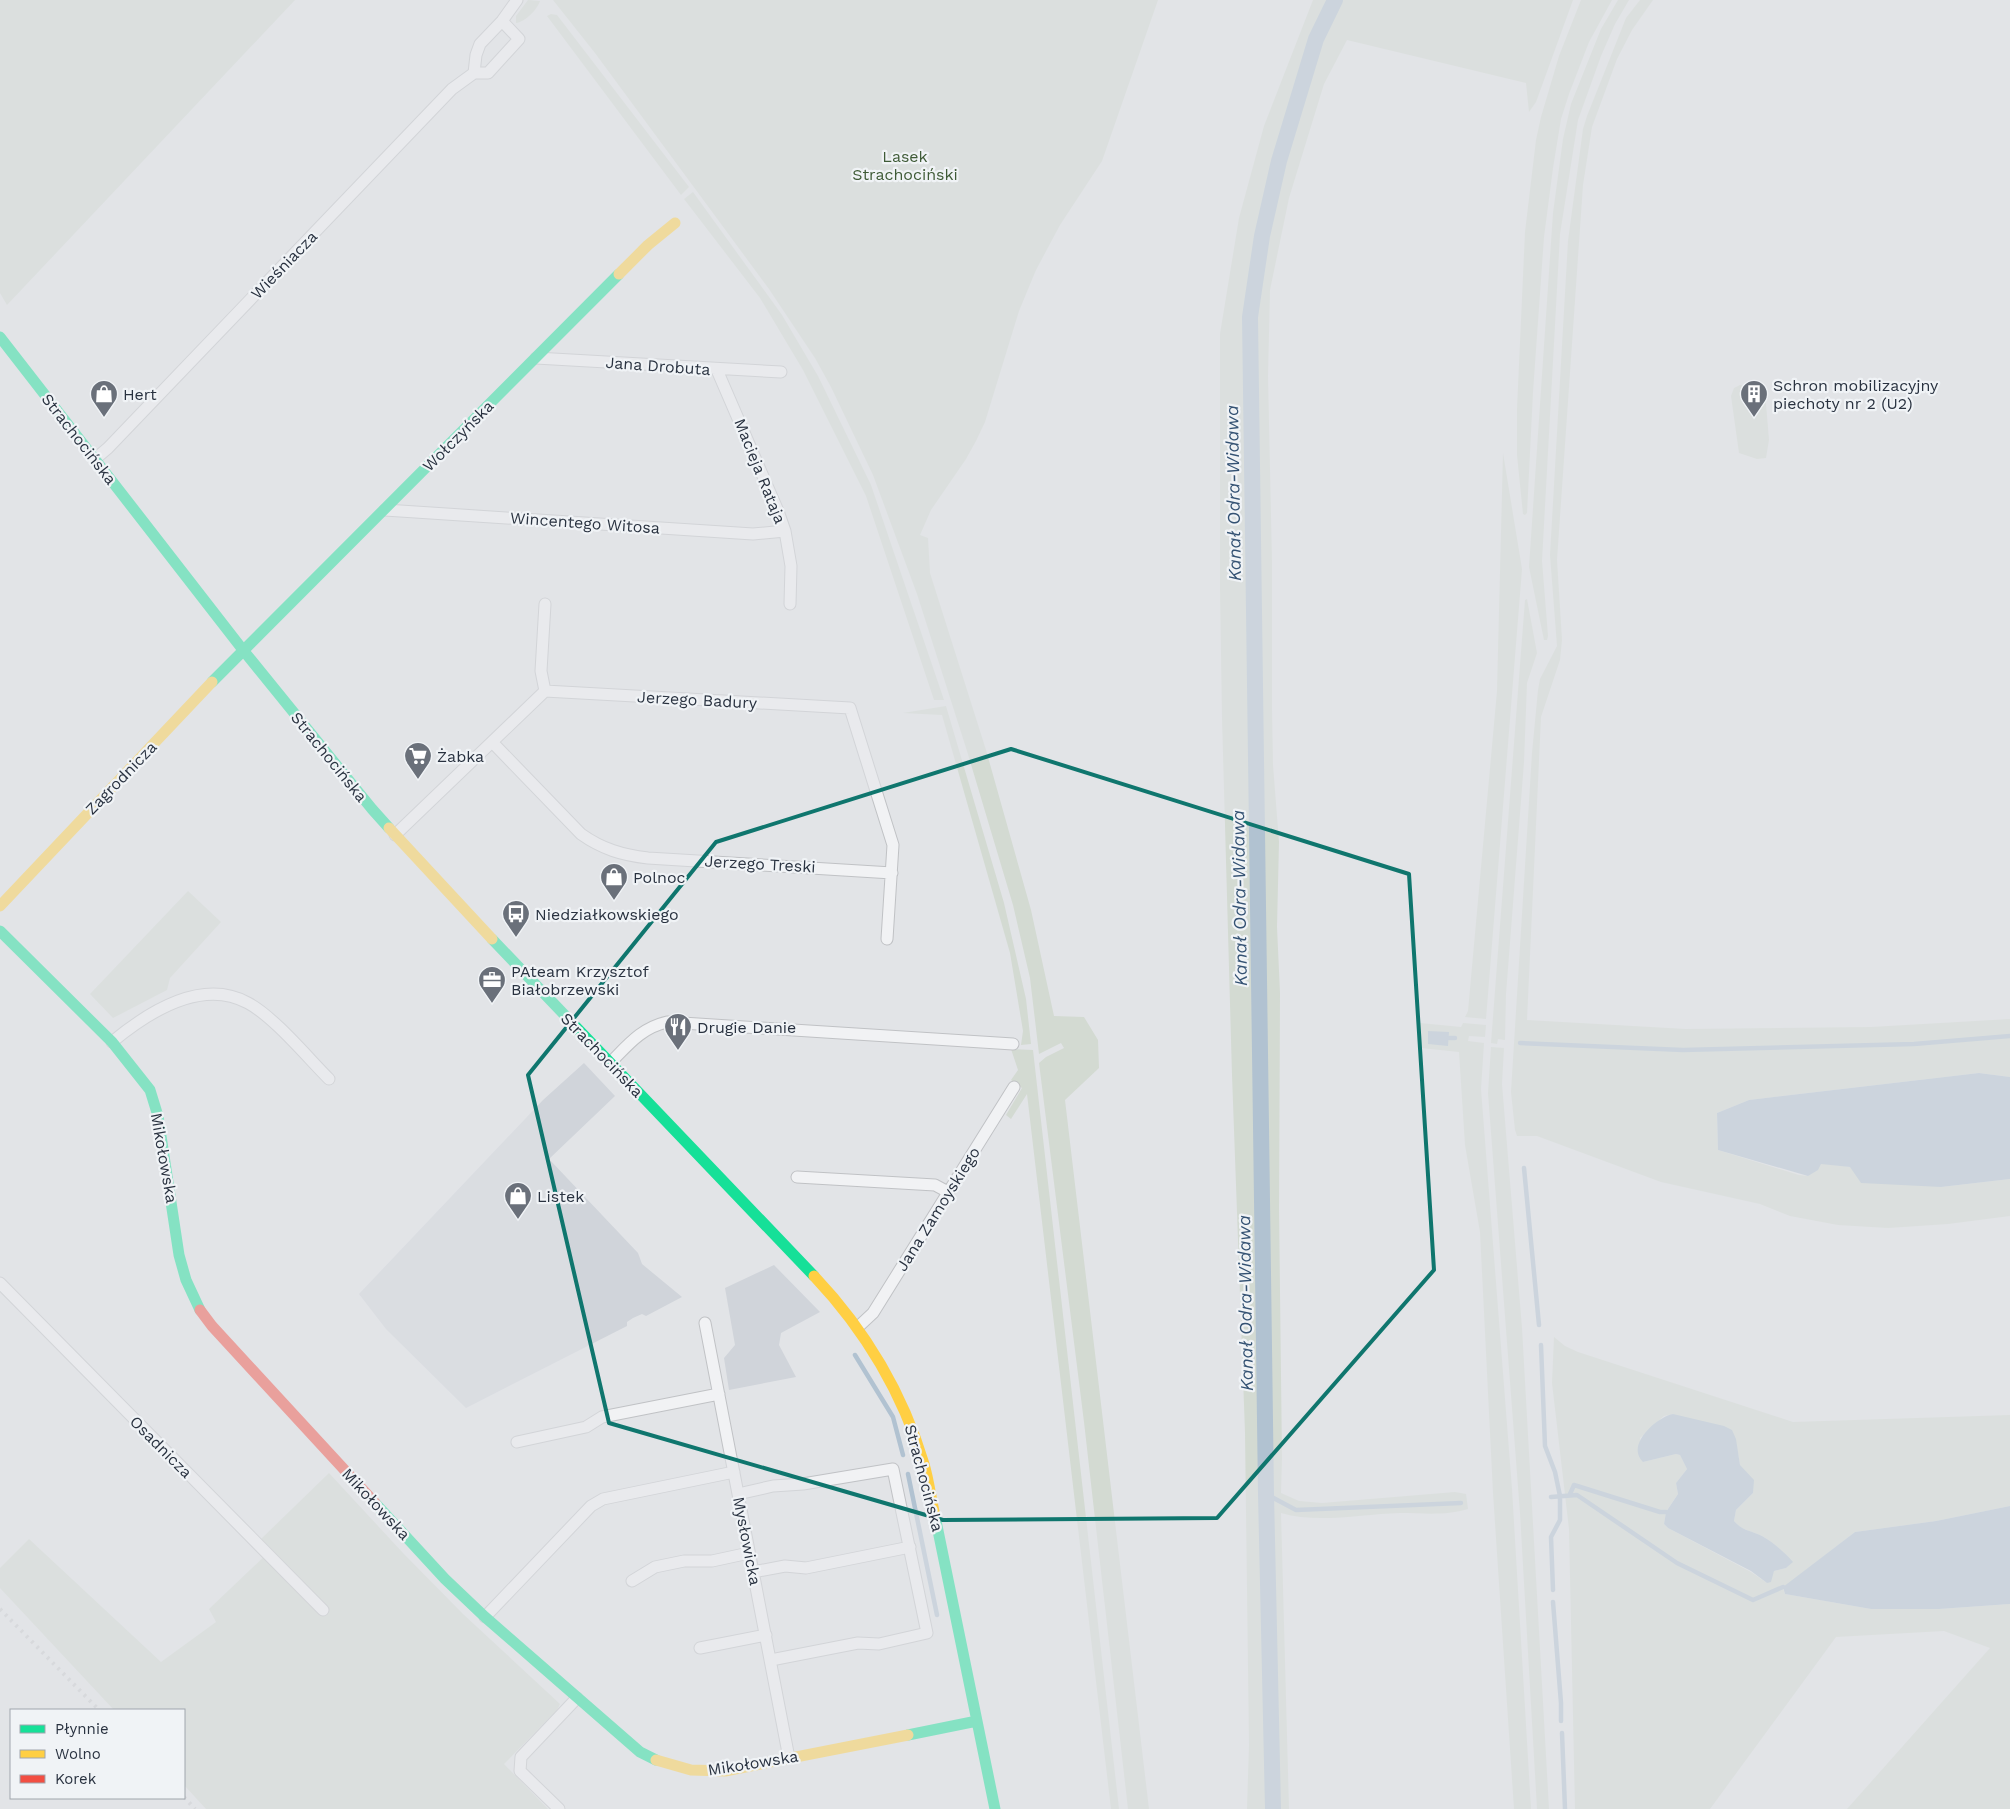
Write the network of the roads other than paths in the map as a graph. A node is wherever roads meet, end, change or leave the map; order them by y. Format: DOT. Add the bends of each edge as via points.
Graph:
graph roads {
  1 [pos="517,0"];
  2 [pos="502,21"];
  3 [pos="474,73"];
  4 [pos="675,223"];
  5 [pos="0,337"];
  6 [pos="536,358"];
  7 [pos="717,370"];
  8 [pos="781,372"];
  9 [pos="95,459"];
  10 [pos="385,510"];
  11 [pos="785,531"];
  12 [pos="545,604"];
  13 [pos="790,604"];
  14 [pos="242,650"];
  15 [pos="545,691"];
  16 [pos="493,743"];
  17 [pos="395,835"];
  18 [pos="892,873"];
  19 [pos="0,906"];
  20 [pos="0,931"];
  21 [pos="887,939"];
  22 [pos="112,1042"];
  23 [pos="1014,1044"];
  24 [pos="610,1063"];
  25 [pos="329,1079"];
  26 [pos="1014,1087"];
  27 [pos="797,1177"];
  28 [pos="948,1192"];
  29 [pos="0,1283"];
  30 [pos="704,1323"];
  31 [pos="858,1327"];
  32 [pos="719,1394"];
  33 [pos="517,1442"];
  34 [pos="734,1472"];
  35 [pos="738,1494"];
  36 [pos="910,1547"];
  37 [pos="749,1553"];
  38 [pos="753,1572"];
  39 [pos="632,1581"];
  40 [pos="323,1610"];
  41 [pos="485,1617"];
  42 [pos="766,1635"];
  43 [pos="700,1648"];
  44 [pos="771,1660"];
  45 [pos="577,1698"];
  46 [pos="977,1721"];
  47 [pos="789,1758"];
  48 [pos="559,1809"];
  49 [pos="994,1809"];
  1 -- 2 [label="street"];
  2 -- 3 [label="street" via="480,44"];
  2 -- 3 [label="street, Wieśniacza" via="519,39 488,74"];
  3 -- 9 [label="street, Wieśniacza" via="452,90"];
  4 -- 6 [label="street, Wołczyńska" via="648,245"];
  5 -- 9 [label="street, Strachocińska"];
  6 -- 7 [label="street, Jana Drobuta"];
  6 -- 10 [label="street, Wołczyńska"];
  7 -- 8 [label="street, Jana Drobuta"];
  7 -- 11 [label="street, Macieja Rataja"];
  9 -- 14 [label="street, Strachocińska"];
  10 -- 11 [label="street, Wincentego Witosa" via="753,534"];
  10 -- 14 [label="street, Wołczyńska"];
  11 -- 13 [label="street, Macieja Rataja" via="791,566"];
  12 -- 15 [label="street" via="541,671"];
  14 -- 17 [label="street, Strachocińska"];
  14 -- 19 [label="street, Zagrodnicza"];
  15 -- 16 [label="street"];
  15 -- 18 [label="street, Jerzego Badury" via="850,708 893,845"];
  16 -- 17 [label="street"];
  16 -- 18 [label="street, Jerzego Treski" via="581,834 609,850 648,858"];
  17 -- 24 [label="street, Strachocińska"];
  18 -- 21 [label="street"];
  20 -- 22 [label="street, Mikołowska"];
  22 -- 25 [label="street" via="128,1028 181,1000 203,994 226,995 247,1002 267,1017"];
  22 -- 41 [label="street, Mikołowska" via="150,1090 158,1116 179,1255 187,1286 199,1309 424,1557"];
  23 -- 24 [label="street" via="667,1022 640,1032"];
  24 -- 31 [label="street, Strachocińska" via="795,1254"];
  26 -- 28 [label="street, Jana Zamoyskiego"];
  27 -- 28 [label="street" via="935,1184"];
  28 -- 31 [label="street, Jana Zamoyskiego" via="873,1313"];
  29 -- 40 [label="street, Osadnicza"];
  30 -- 32 [label="street, Mysłowicka"];
  31 -- 46 [label="street, Strachocińska" via="889,1376 917,1440 935,1512"];
  32 -- 33 [label="street" via="602,1417 586,1427"];
  32 -- 34 [label="street, Mysłowicka"];
  34 -- 35 [label="street, Mysłowicka"];
  34 -- 41 [label="street" via="603,1499 591,1506"];
  35 -- 36 [label="street" via="894,1468"];
  35 -- 37 [label="street, Mysłowicka"];
  36 -- 38 [label="street" via="806,1568 785,1566"];
  36 -- 44 [label="street" via="926,1633 880,1644 858,1642"];
  37 -- 38 [label="street, Mysłowicka"];
  37 -- 39 [label="street" via="712,1561 684,1560 655,1567"];
  38 -- 42 [label="street, Mysłowicka"];
  41 -- 45 [label="street, Mikołowska"];
  42 -- 43 [label="street"];
  42 -- 44 [label="street, Mysłowicka"];
  44 -- 47 [label="street, Mysłowicka"];
  45 -- 47 [label="street, Mikołowska" via="640,1752 664,1764 690,1770 725,1771"];
  45 -- 48 [label="street" via="521,1757 519,1765 520,1771"];
  46 -- 47 [label="street, Mikołowska"];
  46 -- 49 [label="street, Strachocińska"];
}
